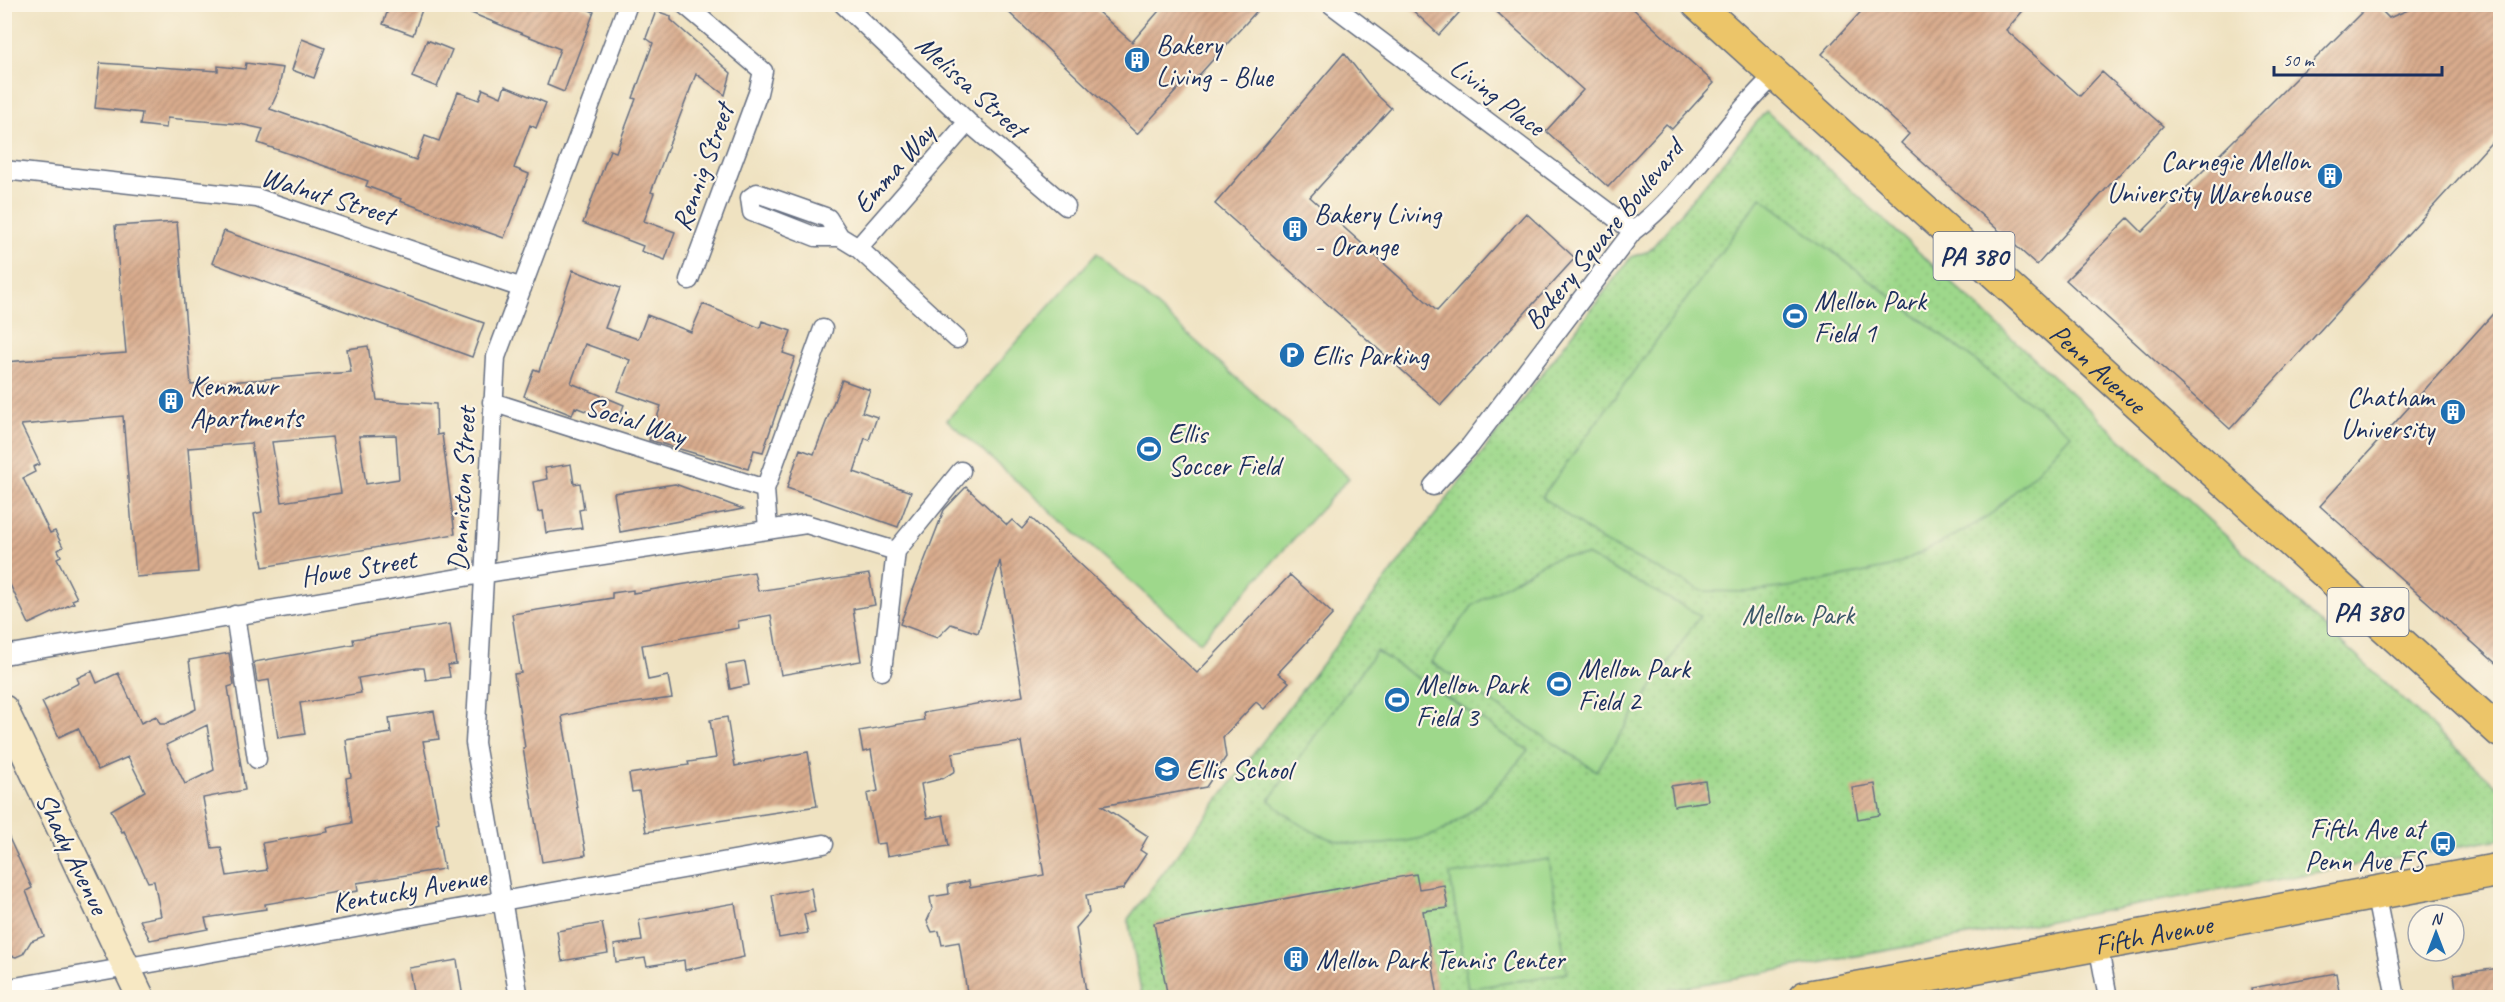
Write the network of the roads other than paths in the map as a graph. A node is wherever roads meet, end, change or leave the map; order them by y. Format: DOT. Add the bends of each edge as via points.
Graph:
graph roads {
  1 [pos="628,4"];
  2 [pos="684,4"];
  3 [pos="843,4"];
  4 [pos="1331,4"];
  5 [pos="1697,4"];
  6 [pos="1774,76"];
  7 [pos="969,122"];
  8 [pos="4,170"];
  9 [pos="1066,206"];
  10 [pos="1633,231"];
  11 [pos="840,237"];
  12 [pos="858,248"];
  13 [pos="689,280"];
  14 [pos="522,288"];
  15 [pos="823,329"];
  16 [pos="957,339"];
  17 [pos="492,402"];
  18 [pos="961,471"];
  19 [pos="1433,486"];
  20 [pos="765,489"];
  21 [pos="768,530"];
  22 [pos="896,551"];
  23 [pos="483,574"];
  24 [pos="235,615"];
  25 [pos="4,655"];
  26 [pos="882,671"];
  27 [pos="4,709"];
  28 [pos="2500,732"];
  29 [pos="257,759"];
  30 [pos="824,844"];
  31 [pos="2491,875"];
  32 [pos="2375,892"];
  33 [pos="500,900"];
  34 [pos="2098,944"];
  35 [pos="127,967"];
  36 [pos="4,990"];
  37 [pos="141,998"];
  38 [pos="519,998"];
  39 [pos="1805,998"];
  40 [pos="2108,998"];
  41 [pos="2396,998"];
  1 -- 14 [label="street, Denniston Street"];
  2 -- 13 [label="street, Rennig Street" via="763,71"];
  3 -- 7 [label="street, Melissa Street"];
  4 -- 10 [label="street, Living Place"];
  5 -- 6 [label="main road, Penn Avenue / PA 380"];
  6 -- 10 [label="street, Bakery Square Boulevard" via="1747,100 1654,216"];
  6 -- 28 [label="main road, Penn Avenue / PA 380"];
  7 -- 9 [label="street, Melissa Street"];
  7 -- 12 [label="street, Emma Way"];
  8 -- 14 [label="street, Walnut Street" via="257,198"];
  10 -- 19 [label="street, Bakery Square Boulevard" via="1470,446"];
  11 -- 12 [label="street"];
  12 -- 16 [label="street"];
  14 -- 17 [label="street, Denniston Street" via="496,357"];
  15 -- 20 [label="street"];
  17 -- 20 [label="street, Social Way"];
  17 -- 23 [label="street, Denniston Street"];
  18 -- 22 [label="street"];
  20 -- 21 [label="street"];
  21 -- 22 [label="street, Howe Street" via="806,524"];
  21 -- 23 [label="street, Howe Street"];
  22 -- 26 [label="street"];
  23 -- 24 [label="street, Howe Street"];
  23 -- 33 [label="street, Denniston Street" via="475,743"];
  24 -- 25 [label="street, Howe Street"];
  24 -- 29 [label="street"];
  27 -- 35 [label="main road, Shady Avenue"];
  30 -- 33 [label="street, Kentucky Avenue"];
  31 -- 32 [label="highway, Fifth Avenue"];
  32 -- 34 [label="highway, Fifth Avenue"];
  32 -- 41 [label="street"];
  33 -- 35 [label="street, Kentucky Avenue"];
  33 -- 38 [label="street, Denniston Street"];
  34 -- 39 [label="highway, Fifth Avenue"];
  34 -- 40 [label="street"];
  35 -- 36 [label="street, Kentucky Avenue"];
  35 -- 37 [label="main road, Shady Avenue"];
}
